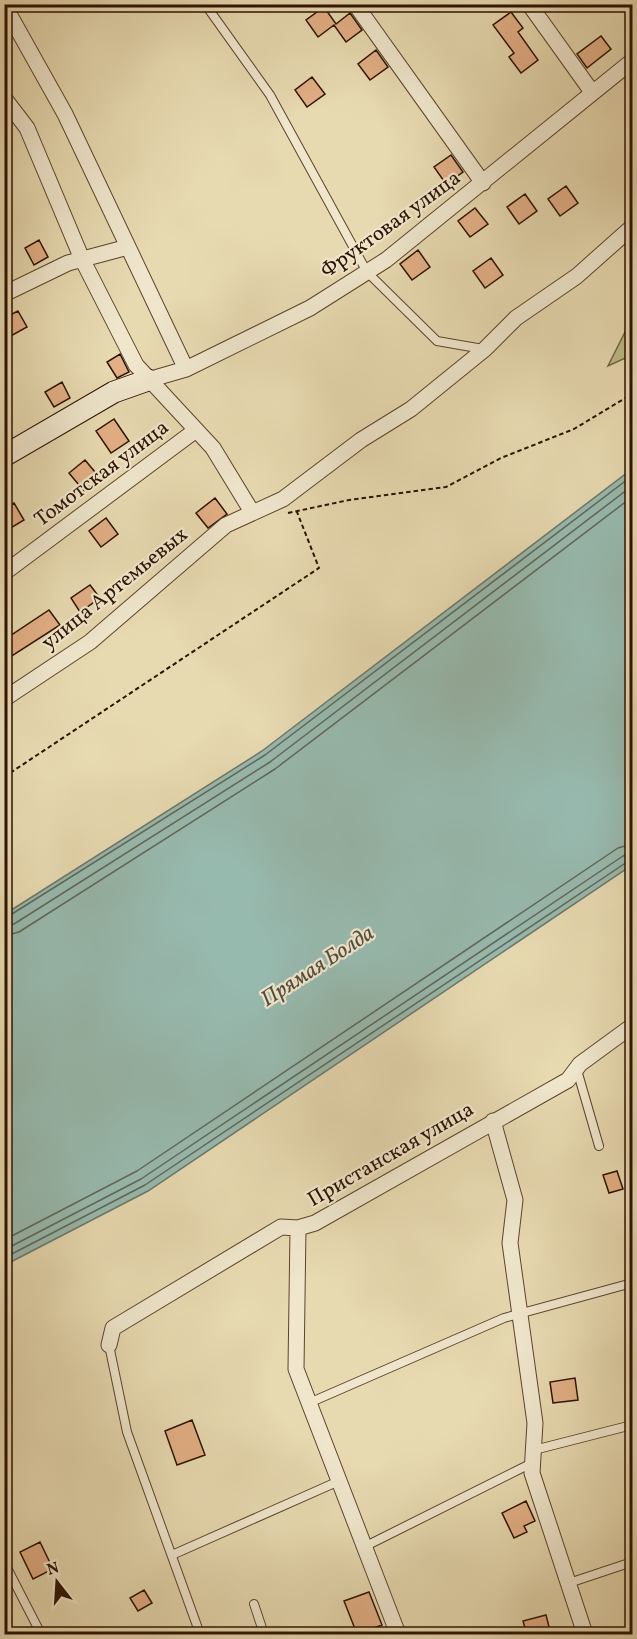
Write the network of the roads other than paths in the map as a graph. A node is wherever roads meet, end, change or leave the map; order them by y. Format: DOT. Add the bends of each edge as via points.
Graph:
graph roads {
  1 [pos="205,4"];
  2 [pos="355,4"];
  3 [pos="529,4"];
  4 [pos="6,12"];
  5 [pos="633,61"];
  6 [pos="592,92"];
  7 [pos="4,98"];
  8 [pos="483,183"];
  9 [pos="633,227"];
  10 [pos="128,247"];
  11 [pos="82,259"];
  12 [pos="367,272"];
  13 [pos="4,294"];
  14 [pos="485,349"];
  15 [pos="186,369"];
  16 [pos="148,380"];
  17 [pos="196,430"];
  18 [pos="4,456"];
  19 [pos="252,512"];
  20 [pos="4,573"];
  21 [pos="4,699"];
  22 [pos="633,1026"];
  23 [pos="576,1068"];
  24 [pos="493,1121"];
  25 [pos="599,1146"];
  26 [pos="298,1228"];
  27 [pos="633,1283"];
  28 [pos="521,1314"];
  29 [pos="109,1345"];
  30 [pos="309,1403"];
  31 [pos="633,1425"];
  32 [pos="533,1456"];
  33 [pos="339,1481"];
  34 [pos="364,1547"];
  35 [pos="172,1555"];
  36 [pos="4,1562"];
  37 [pos="633,1562"];
  38 [pos="569,1584"];
  39 [pos="254,1604"];
  40 [pos="41,1635"];
  41 [pos="200,1635"];
  42 [pos="264,1635"];
  43 [pos="398,1635"];
  44 [pos="585,1635"];
  1 -- 12 [label="lane" via="270,95"];
  2 -- 8 [label="street"];
  3 -- 6 [label="street"];
  4 -- 10 [label="street" via="65,114"];
  5 -- 6 [label="street, Фруктовая улица"];
  6 -- 8 [label="street, Фруктовая улица"];
  7 -- 11 [label="street" via="27,128"];
  8 -- 12 [label="street, Фруктовая улица"];
  9 -- 14 [label="street, улица Артемьевых" via="577,276 516,318"];
  10 -- 11 [label="street"];
  10 -- 15 [label="street"];
  11 -- 13 [label="street"];
  11 -- 16 [label="street" via="111,320"];
  12 -- 14 [label="lane" via="437,341"];
  12 -- 15 [label="street, Фруктовая улица" via="310,308"];
  14 -- 19 [label="street, улица Артемьевых" via="411,409 361,440 283,499"];
  15 -- 16 [label="street, Фруктовая улица"];
  16 -- 17 [label="street"];
  16 -- 18 [label="street" via="114,392"];
  17 -- 19 [label="street" via="213,448"];
  17 -- 20 [label="street, Томотская улица"];
  19 -- 21 [label="street, улица Артемьевых" via="226,525 90,642"];
  22 -- 23 [label="street, Пристанская улица"];
  23 -- 24 [label="street, Пристанская улица" via="568,1080"];
  23 -- 25 [label="lane"];
  24 -- 26 [label="street, Пристанская улица"];
  24 -- 28 [label="street" via="515,1200 510,1243"];
  26 -- 29 [label="street, Пристанская улица" via="281,1227 113,1328"];
  26 -- 30 [label="street" via="296,1369"];
  27 -- 28 [label="lane"];
  28 -- 30 [label="lane"];
  28 -- 32 [label="street" via="535,1423"];
  29 -- 35 [label="lane" via="127,1432"];
  30 -- 33 [label="street"];
  31 -- 32 [label="lane"];
  32 -- 34 [label="lane"];
  32 -- 38 [label="street" via="532,1473"];
  33 -- 34 [label="street"];
  33 -- 35 [label="lane"];
  34 -- 43 [label="street"];
  35 -- 41 [label="lane"];
  36 -- 40 [label="lane"];
  37 -- 38 [label="lane"];
  38 -- 44 [label="street"];
  39 -- 42 [label="lane"];
}
